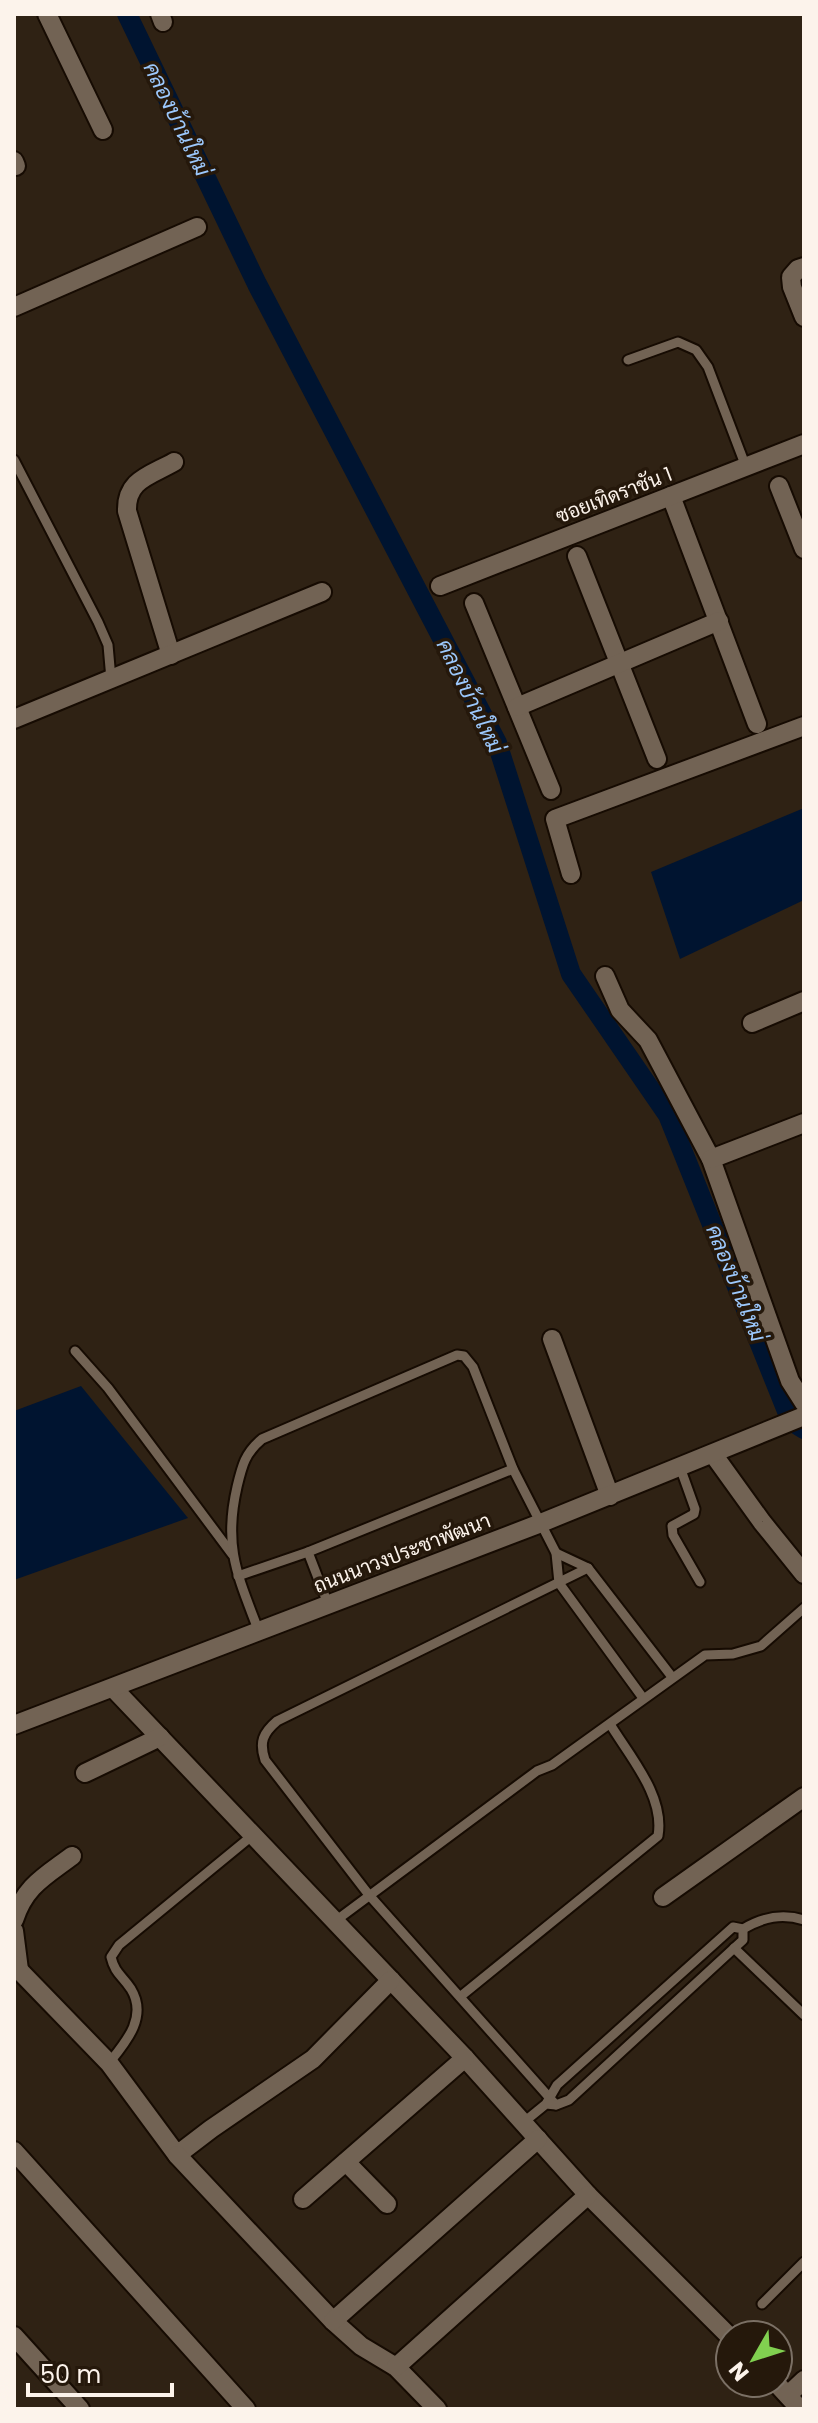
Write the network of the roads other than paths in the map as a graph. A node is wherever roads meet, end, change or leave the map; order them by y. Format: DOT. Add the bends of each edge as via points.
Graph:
graph roads {
  1 [pos="47,14"];
  2 [pos="103,130"];
  3 [pos="197,227"];
  4 [pos="804,267"];
  5 [pos="14,307"];
  6 [pos="804,317"];
  7 [pos="628,360"];
  8 [pos="804,444"];
  9 [pos="14,460"];
  10 [pos="174,462"];
  11 [pos="746,467"];
  12 [pos="779,486"];
  13 [pos="671,496"];
  14 [pos="804,549"];
  15 [pos="577,556"];
  16 [pos="440,586"];
  17 [pos="322,592"];
  18 [pos="474,603"];
  19 [pos="719,621"];
  20 [pos="171,655"];
  21 [pos="620,662"];
  22 [pos="111,679"];
  23 [pos="517,707"];
  24 [pos="14,719"];
  25 [pos="757,724"];
  26 [pos="804,726"];
  27 [pos="657,759"];
  28 [pos="551,790"];
  29 [pos="571,874"];
  30 [pos="605,976"];
  31 [pos="804,1001"];
  32 [pos="752,1023"];
  33 [pos="804,1123"];
  34 [pos="711,1159"];
  35 [pos="552,1339"];
  36 [pos="75,1351"];
  37 [pos="804,1403"];
  38 [pos="804,1416"];
  39 [pos="713,1454"];
  40 [pos="680,1467"];
  41 [pos="513,1469"];
  42 [pos="610,1496"];
  43 [pos="541,1523"];
  44 [pos="308,1552"];
  45 [pos="556,1553"];
  46 [pos="232,1554"];
  47 [pos="588,1568"];
  48 [pos="804,1574"];
  49 [pos="238,1576"];
  50 [pos="700,1582"];
  51 [pos="559,1583"];
  52 [pos="328,1604"];
  53 [pos="804,1608"];
  54 [pos="259,1632"];
  55 [pos="672,1677"];
  56 [pos="114,1689"];
  57 [pos="643,1698"];
  58 [pos="610,1724"];
  59 [pos="14,1725"];
  60 [pos="160,1737"];
  61 [pos="85,1773"];
  62 [pos="804,1797"];
  63 [pos="253,1835"];
  64 [pos="72,1856"];
  65 [pos="369,1895"];
  66 [pos="663,1897"];
  67 [pos="14,1920"];
  68 [pos="804,1920"];
  69 [pos="334,1922"];
  70 [pos="743,1929"];
  71 [pos="14,1931"];
  72 [pos="734,1948"];
  73 [pos="16,1968"];
  74 [pos="391,1980"];
  75 [pos="461,1996"];
  76 [pos="804,2015"];
  77 [pos="465,2058"];
  78 [pos="109,2063"];
  79 [pos="550,2101"];
  80 [pos="524,2122"];
  81 [pos="538,2139"];
  82 [pos="14,2151"];
  83 [pos="177,2155"];
  84 [pos="346,2162"];
  85 [pos="588,2195"];
  86 [pos="303,2199"];
  87 [pos="387,2204"];
  88 [pos="804,2262"];
  89 [pos="762,2304"];
  90 [pos="333,2321"];
  91 [pos="714,2321"];
  92 [pos="14,2336"];
  93 [pos="396,2367"];
  94 [pos="804,2380"];
  95 [pos="790,2400"];
  96 [pos="80,2409"];
  97 [pos="246,2409"];
  98 [pos="437,2409"];
  1 -- 2 [label="street"];
  3 -- 5 [label="street"];
  4 -- 6 [label="street" via="791,277"];
  7 -- 11 [label="lane" via="678,342 696,350 708,367"];
  8 -- 11 [label="street, ซอยเทิดราชัน 1"];
  9 -- 22 [label="lane" via="98,622 108,645"];
  10 -- 20 [label="street" via="134,484 126,495"];
  11 -- 13 [label="street, ซอยเทิดราชัน 1"];
  12 -- 14 [label="street"];
  13 -- 16 [label="street, ซอยเทิดราชัน 1"];
  13 -- 19 [label="street"];
  15 -- 21 [label="street"];
  17 -- 20 [label="street"];
  18 -- 23 [label="street"];
  19 -- 21 [label="street"];
  19 -- 25 [label="street"];
  20 -- 22 [label="street"];
  21 -- 23 [label="street"];
  21 -- 27 [label="street"];
  22 -- 24 [label="street"];
  23 -- 28 [label="street"];
  26 -- 29 [label="street" via="555,819"];
  30 -- 34 [label="street" via="620,1010 648,1040"];
  31 -- 32 [label="street"];
  33 -- 34 [label="street"];
  34 -- 37 [label="street" via="790,1381"];
  35 -- 42 [label="street"];
  36 -- 46 [label="lane"];
  38 -- 39 [label="street, ถนนนาวงประชาพัฒนา"];
  39 -- 40 [label="street, ถนนนาวงประชาพัฒนา"];
  39 -- 48 [label="street"];
  40 -- 42 [label="street, ถนนนาวงประชาพัฒนา"];
  40 -- 50 [label="lane" via="695,1509 672,1526 673,1535"];
  41 -- 43 [label="lane"];
  41 -- 44 [label="lane"];
  41 -- 46 [label="lane" via="473,1367 457,1355 251,1448 243,1459 231,1512"];
  42 -- 43 [label="street, ถนนนาวงประชาพัฒนา"];
  43 -- 45 [label="lane"];
  43 -- 52 [label="street, ถนนนาวงประชาพัฒนา"];
  44 -- 49 [label="lane"];
  44 -- 52 [label="lane"];
  45 -- 47 [label="lane"];
  45 -- 51 [label="lane"];
  46 -- 49 [label="lane"];
  47 -- 51 [label="lane"];
  47 -- 55 [label="lane"];
  49 -- 54 [label="lane"];
  51 -- 57 [label="lane"];
  51 -- 65 [label="lane" via="277,1721 264,1733 265,1760"];
  52 -- 54 [label="street, ถนนนาวงประชาพัฒนา"];
  53 -- 55 [label="lane" via="761,1646 705,1655"];
  54 -- 56 [label="street, ถนนนาวงประชาพัฒนา"];
  55 -- 57 [label="lane"];
  56 -- 59 [label="street, ถนนนาวงประชาพัฒนา"];
  56 -- 60 [label="street"];
  57 -- 58 [label="lane"];
  58 -- 65 [label="lane"];
  58 -- 75 [label="lane" via="653,1797 661,1820 658,1836"];
  60 -- 61 [label="street"];
  60 -- 63 [label="street"];
  62 -- 66 [label="street"];
  63 -- 69 [label="street"];
  63 -- 78 [label="lane" via="111,1957 137,2007 131,2036"];
  64 -- 67 [label="street" via="30,1887"];
  65 -- 69 [label="lane"];
  65 -- 75 [label="lane"];
  68 -- 70 [label="lane" via="787,1915"];
  69 -- 74 [label="street"];
  70 -- 72 [label="lane" via="743,1940"];
  70 -- 79 [label="lane" via="733,1927 557,2085"];
  71 -- 73 [label="street"];
  72 -- 76 [label="lane"];
  72 -- 79 [label="lane" via="569,2100"];
  73 -- 78 [label="street"];
  74 -- 77 [label="street"];
  74 -- 83 [label="street" via="313,2059"];
  75 -- 79 [label="lane"];
  77 -- 80 [label="street"];
  77 -- 84 [label="street"];
  78 -- 83 [label="street"];
  79 -- 80 [label="lane"];
  80 -- 81 [label="street"];
  81 -- 85 [label="street"];
  81 -- 90 [label="street"];
  82 -- 97 [label="street"];
  83 -- 90 [label="street"];
  84 -- 86 [label="street"];
  84 -- 87 [label="street"];
  85 -- 91 [label="street"];
  85 -- 93 [label="street"];
  88 -- 89 [label="lane"];
  90 -- 93 [label="street"];
  92 -- 96 [label="street"];
  93 -- 98 [label="street"];
  94 -- 95 [label="street"];
}
